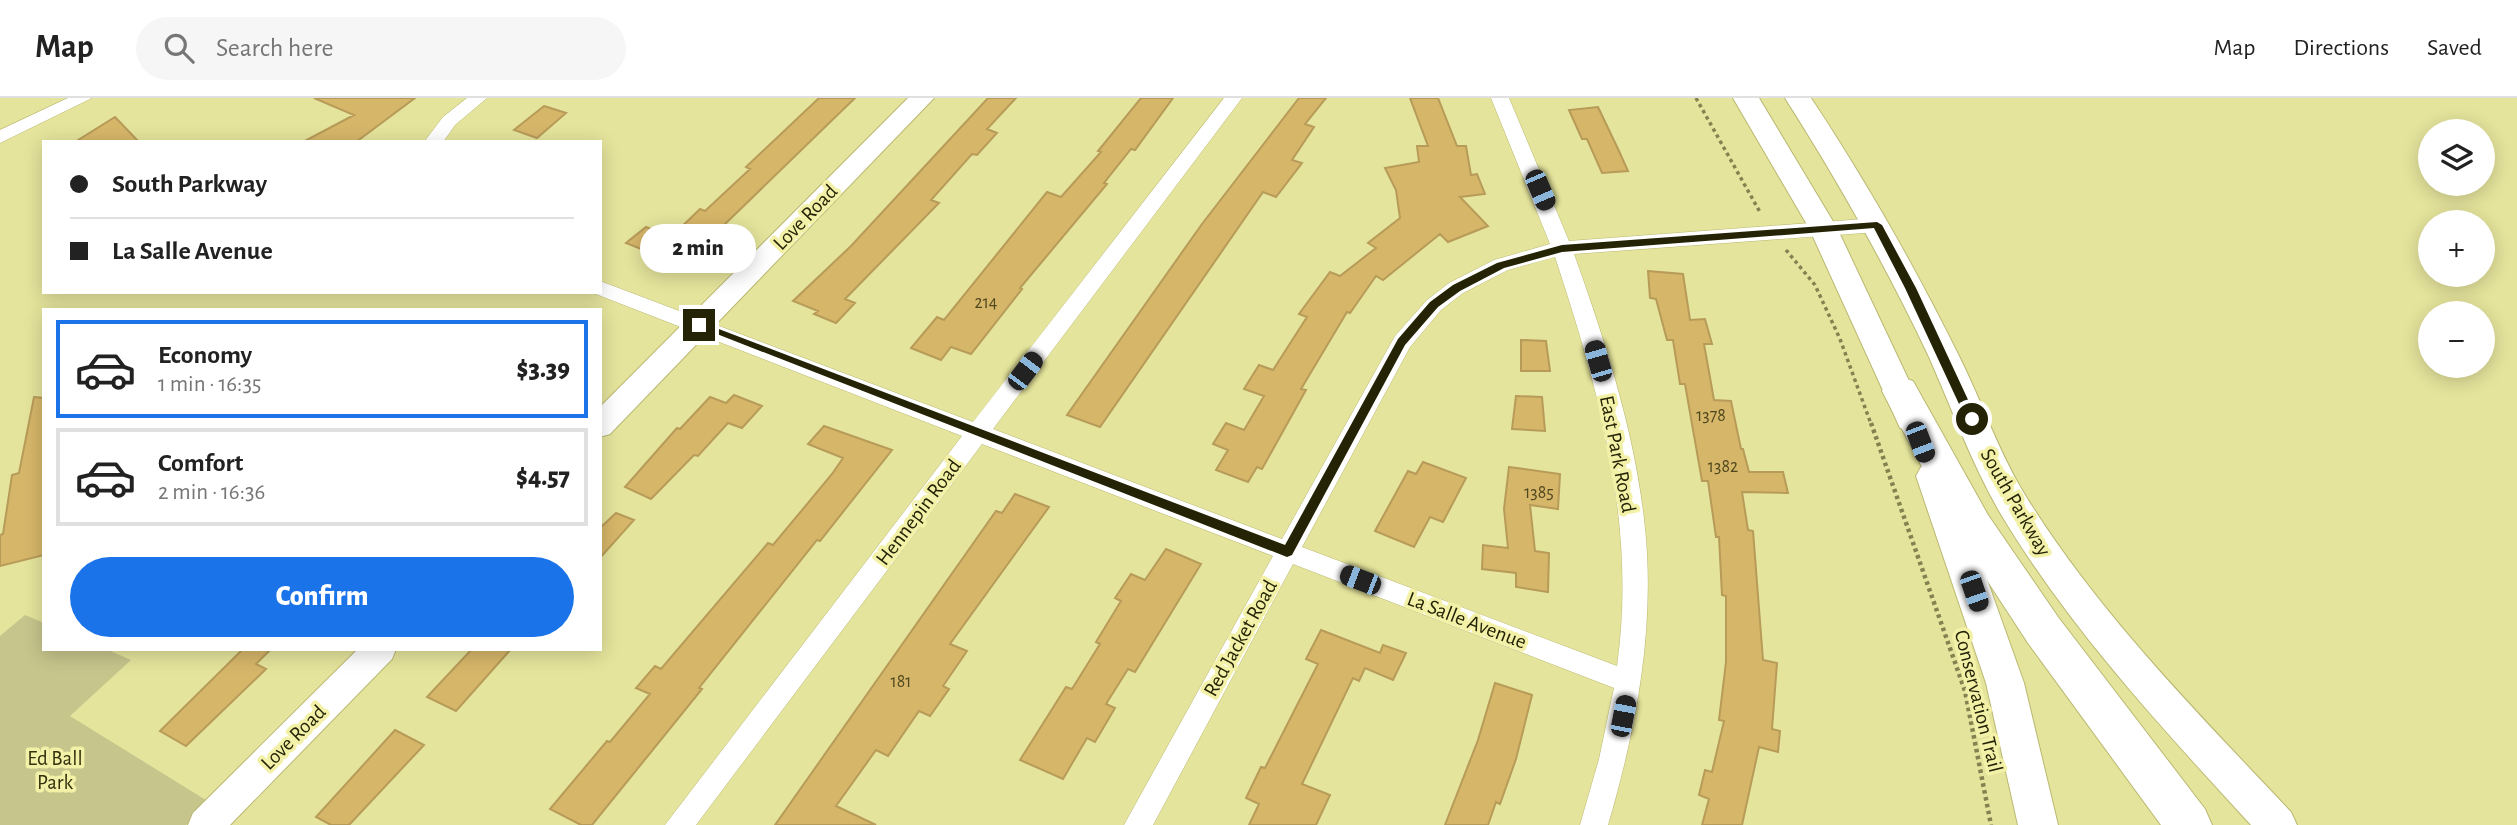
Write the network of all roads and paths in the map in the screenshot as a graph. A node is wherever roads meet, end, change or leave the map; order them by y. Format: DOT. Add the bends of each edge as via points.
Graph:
graph roads {
  1 [pos="83,98"];
  2 [pos="478,98"];
  3 [pos="922,98"];
  4 [pos="1233,98"];
  5 [pos="1500,98"];
  6 [pos="1696,98"];
  7 [pos="1746,98"];
  8 [pos="1798,98"];
  9 [pos="0,137"];
  10 [pos="435,140"];
  11 [pos="1764,220"];
  12 [pos="1877,225"];
  13 [pos="1823,228"];
  14 [pos="1781,243"];
  15 [pos="1562,248"];
  16 [pos="602,289"];
  17 [pos="699,325"];
  18 [pos="1900,391"];
  19 [pos="602,424"];
  20 [pos="977,434"];
  21 [pos="1287,552"];
  22 [pos="378,651"];
  23 [pos="1628,682"];
  24 [pos="206,825"];
  25 [pos="679,825"];
  26 [pos="1138,825"];
  27 [pos="1594,825"];
  28 [pos="1991,825"];
  29 [pos="2038,825"];
  30 [pos="2189,825"];
  31 [pos="2277,825"];
  1 -- 9 [label="street"];
  2 -- 10 [label="street" via="449,121"];
  3 -- 17 [label="street, Love Road"];
  4 -- 20 [label="street, Hennepin Road"];
  5 -- 15 [label="street, East Park Road"];
  6 -- 11 [label="path"];
  7 -- 13 [label="main road"];
  8 -- 12 [label="main road, South Parkway"];
  12 -- 13 [label="street, Red Jacket Road"];
  12 -- 31 [label="main road, South Parkway" via="1996,475 2050,562 2147,682"];
  13 -- 15 [label="street, Red Jacket Road"];
  13 -- 18 [label="main road"];
  14 -- 28 [label="path, Conservation Trail" via="1815,285 1840,339 1935,598 1965,691"];
  15 -- 21 [label="street, Red Jacket Road" via="1501,265 1457,288 1414,326"];
  15 -- 23 [label="street, East Park Road" via="1611,407 1628,484 1635,554"];
  16 -- 17 [label="street, La Salle Avenue"];
  17 -- 19 [label="street, Love Road"];
  17 -- 20 [label="street, La Salle Avenue"];
  18 -- 29 [label="main road" via="2005,683"];
  18 -- 30 [label="highway" via="1974,527 2043,630"];
  20 -- 21 [label="street, La Salle Avenue"];
  20 -- 25 [label="street, Hennepin Road"];
  21 -- 23 [label="street, La Salle Avenue"];
  21 -- 26 [label="street, Red Jacket Road"];
  22 -- 24 [label="street, Love Road"];
  23 -- 27 [label="street, East Park Road"];
}
